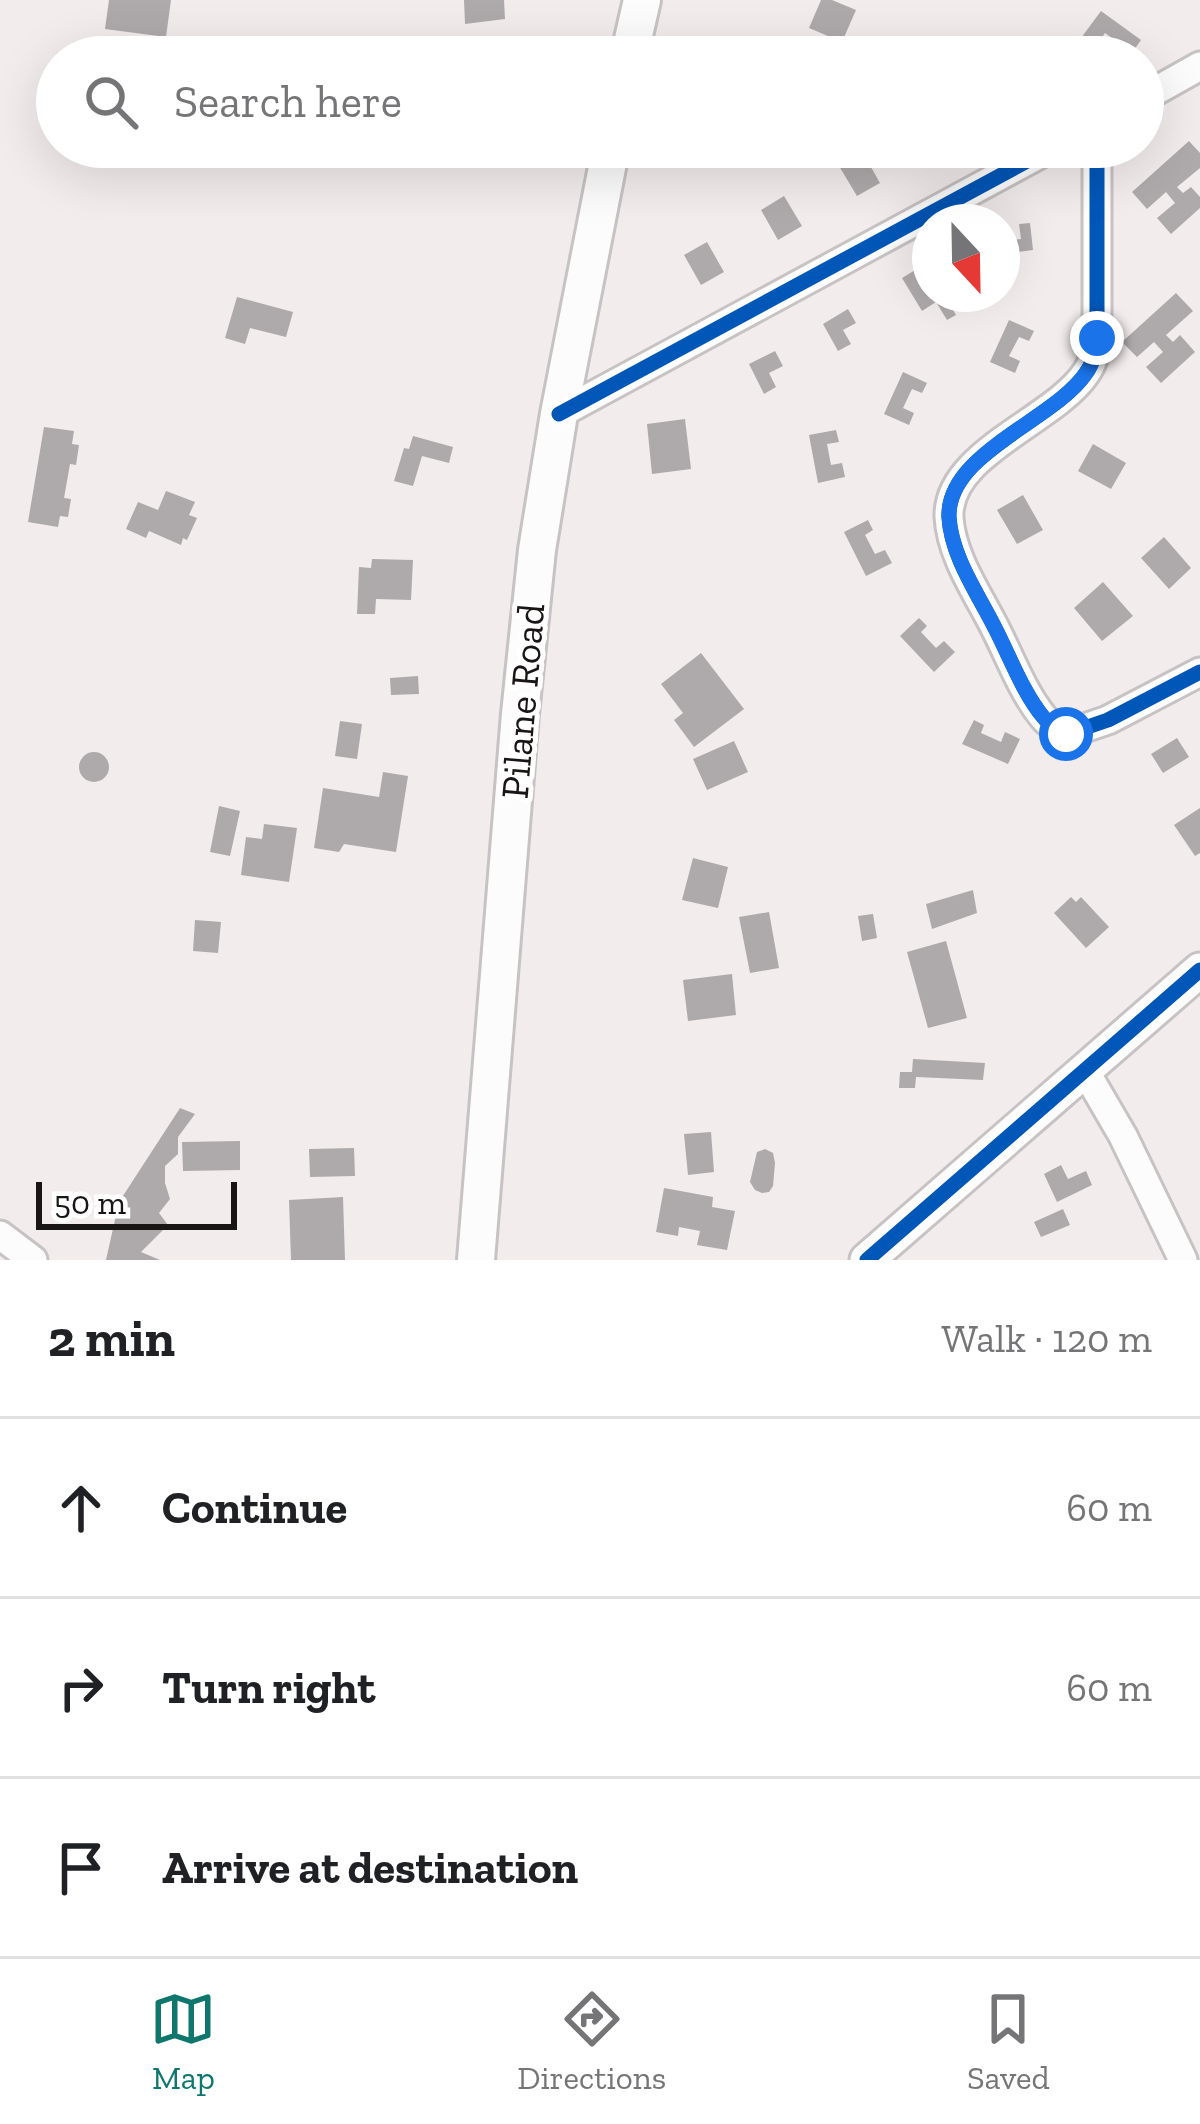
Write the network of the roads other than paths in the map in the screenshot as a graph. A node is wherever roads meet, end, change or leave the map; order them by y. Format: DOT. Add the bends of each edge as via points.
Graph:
graph roads {
  1 [pos="642,0"];
  2 [pos="634,36"];
  3 [pos="1200,66"];
  4 [pos="1164,86"];
  5 [pos="606,168"];
  6 [pos="1014,168"];
  7 [pos="1097,168"];
  8 [pos="559,414"];
  9 [pos="1200,672"];
  10 [pos="1200,970"];
  11 [pos="1084,1069"];
  12 [pos="0,1235"];
  13 [pos="33,1260"];
  14 [pos="476,1260"];
  15 [pos="867,1260"];
  16 [pos="1183,1260"];
  1 -- 2 [label="main road"];
  3 -- 4 [label="street"];
  5 -- 8 [label="main road, Pilane Road"];
  6 -- 8 [label="street"];
  7 -- 9 [label="street" via="1094,360 1045,412 960,479 948,513 954,546 1038,710 1066,734"];
  8 -- 14 [label="main road, Pilane Road" via="520,714"];
  10 -- 11 [label="street"];
  11 -- 15 [label="street"];
  11 -- 16 [label="street"];
  12 -- 13 [label="street"];
}
